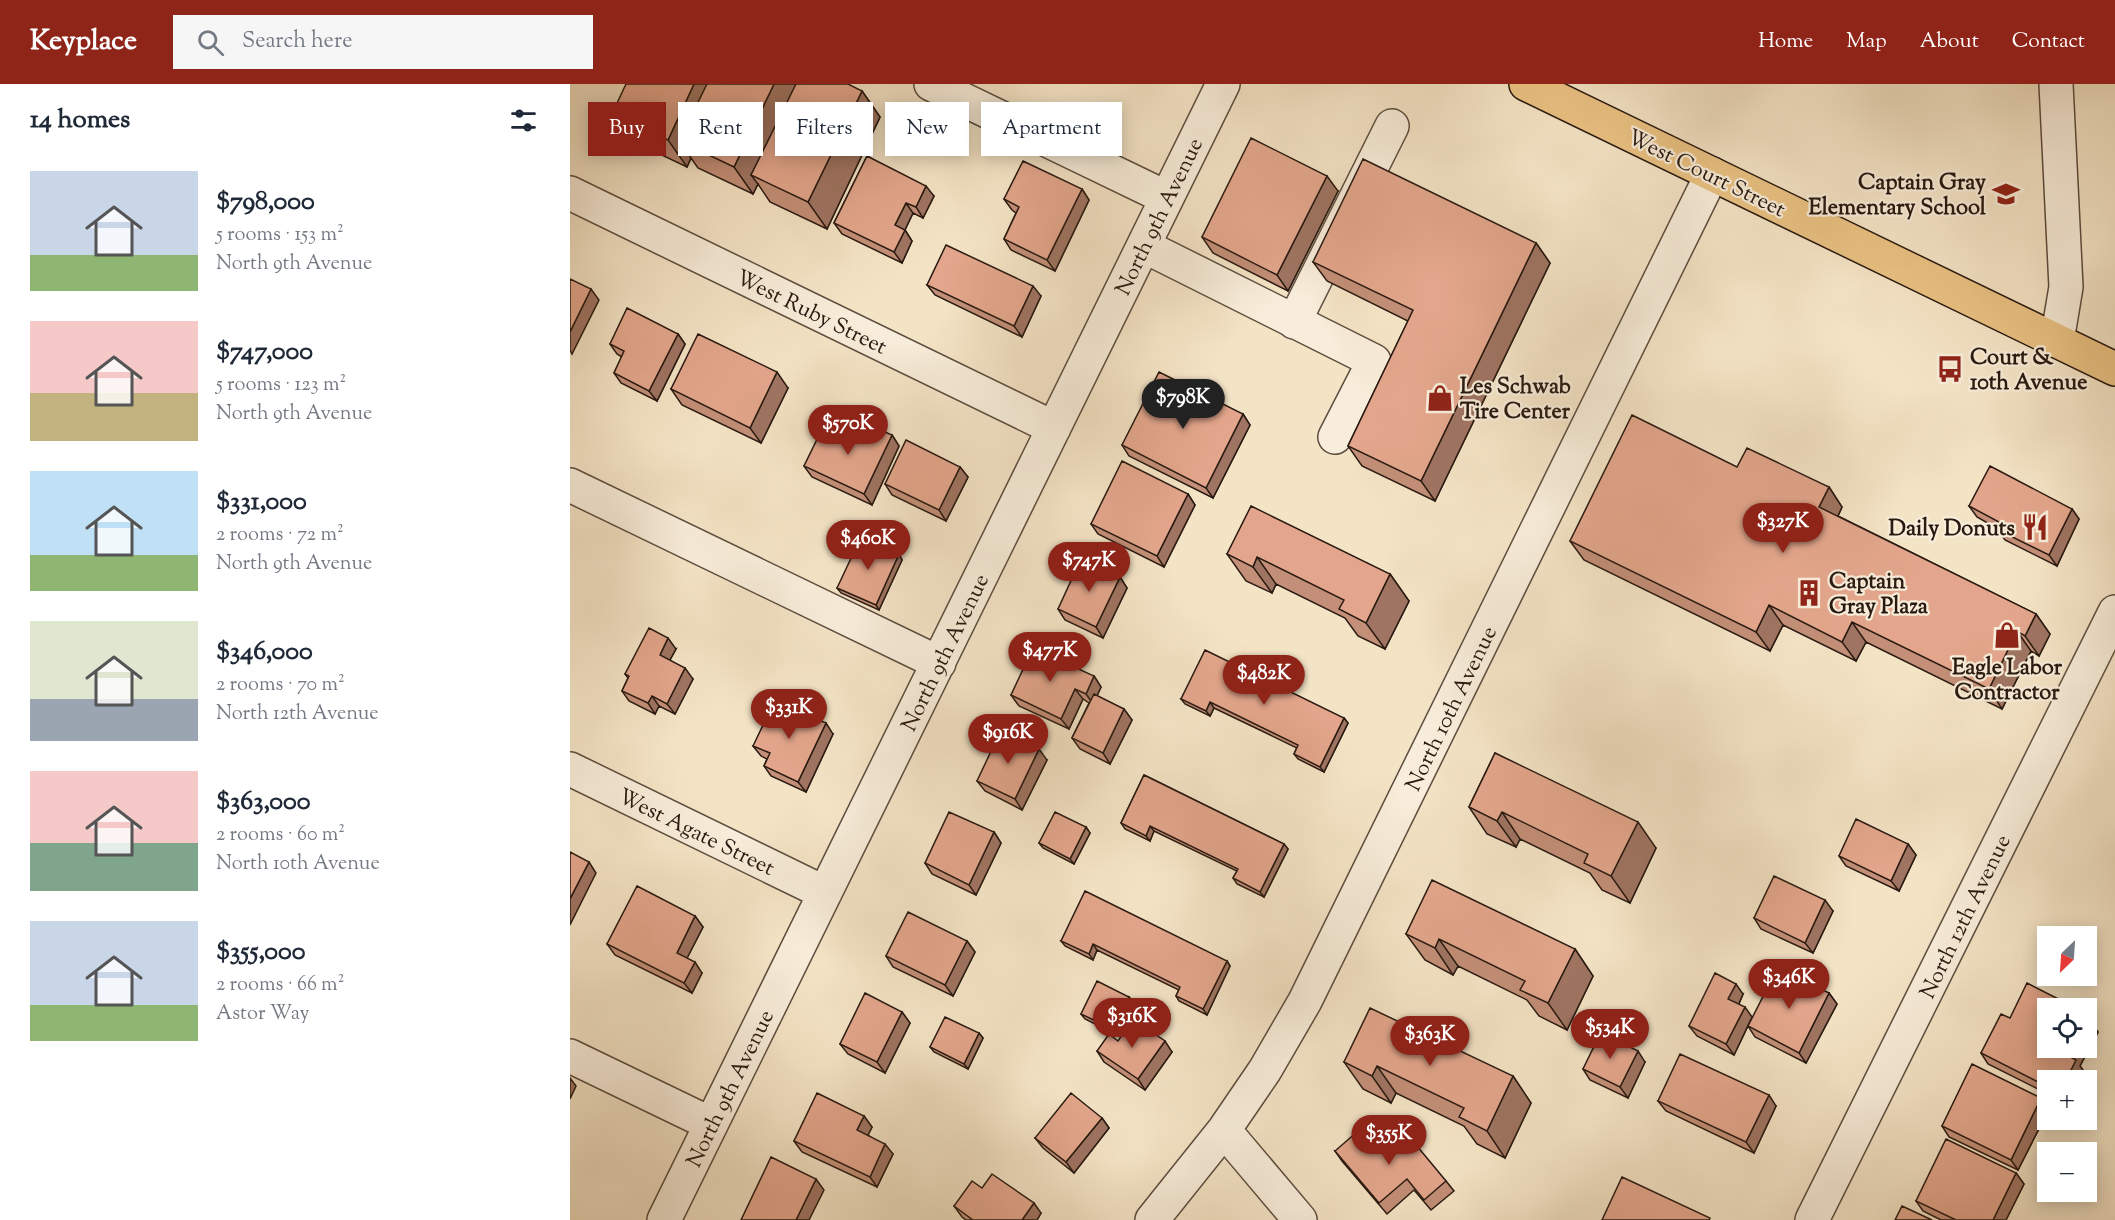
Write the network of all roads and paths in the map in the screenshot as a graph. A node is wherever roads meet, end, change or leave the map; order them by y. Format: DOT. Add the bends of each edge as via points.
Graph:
graph roads {
  1 [pos="932,84"];
  2 [pos="1223,84"];
  3 [pos="1526,84"];
  4 [pos="2056,84"];
  5 [pos="1392,126"];
  6 [pos="1712,174"];
  7 [pos="570,193"];
  8 [pos="1167,198"];
  9 [pos="1143,246"];
  10 [pos="1294,322"];
  11 [pos="2057,341"];
  12 [pos="2115,369"];
  13 [pos="1054,428"];
  14 [pos="1335,437"];
  15 [pos="570,484"];
  16 [pos="2115,612"];
  17 [pos="939,663"];
  18 [pos="570,769"];
  19 [pos="825,893"];
  20 [pos="570,1056"];
  21 [pos="711,1124"];
  22 [pos="1224,1130"];
  23 [pos="664,1220"];
  24 [pos="1152,1220"];
  25 [pos="1300,1220"];
  26 [pos="1812,1220"];
  1 -- 8 [label="street"];
  2 -- 8 [label="street, North 9th Avenue"];
  3 -- 6 [label="main road, West Court Street"];
  4 -- 11 [label="street" via="2066,286"];
  5 -- 10 [label="street"];
  6 -- 11 [label="main road, West Court Street"];
  6 -- 22 [label="street, North 10th Avenue" via="1305,1001"];
  7 -- 13 [label="street, West Ruby Street"];
  8 -- 9 [label="street, North 9th Avenue"];
  9 -- 10 [label="street"];
  9 -- 13 [label="street, North 9th Avenue"];
  10 -- 14 [label="street" via="1374,361"];
  11 -- 12 [label="main road, West Court Street"];
  13 -- 17 [label="street, North 9th Avenue"];
  15 -- 17 [label="street"];
  16 -- 26 [label="street, North 12th Avenue"];
  17 -- 19 [label="street, North 9th Avenue"];
  18 -- 19 [label="street, West Agate Street"];
  19 -- 21 [label="street, North 9th Avenue"];
  20 -- 21 [label="street"];
  21 -- 23 [label="street, North 9th Avenue"];
  22 -- 24 [label="street, North 10th Avenue"];
  22 -- 25 [label="street"];
}
